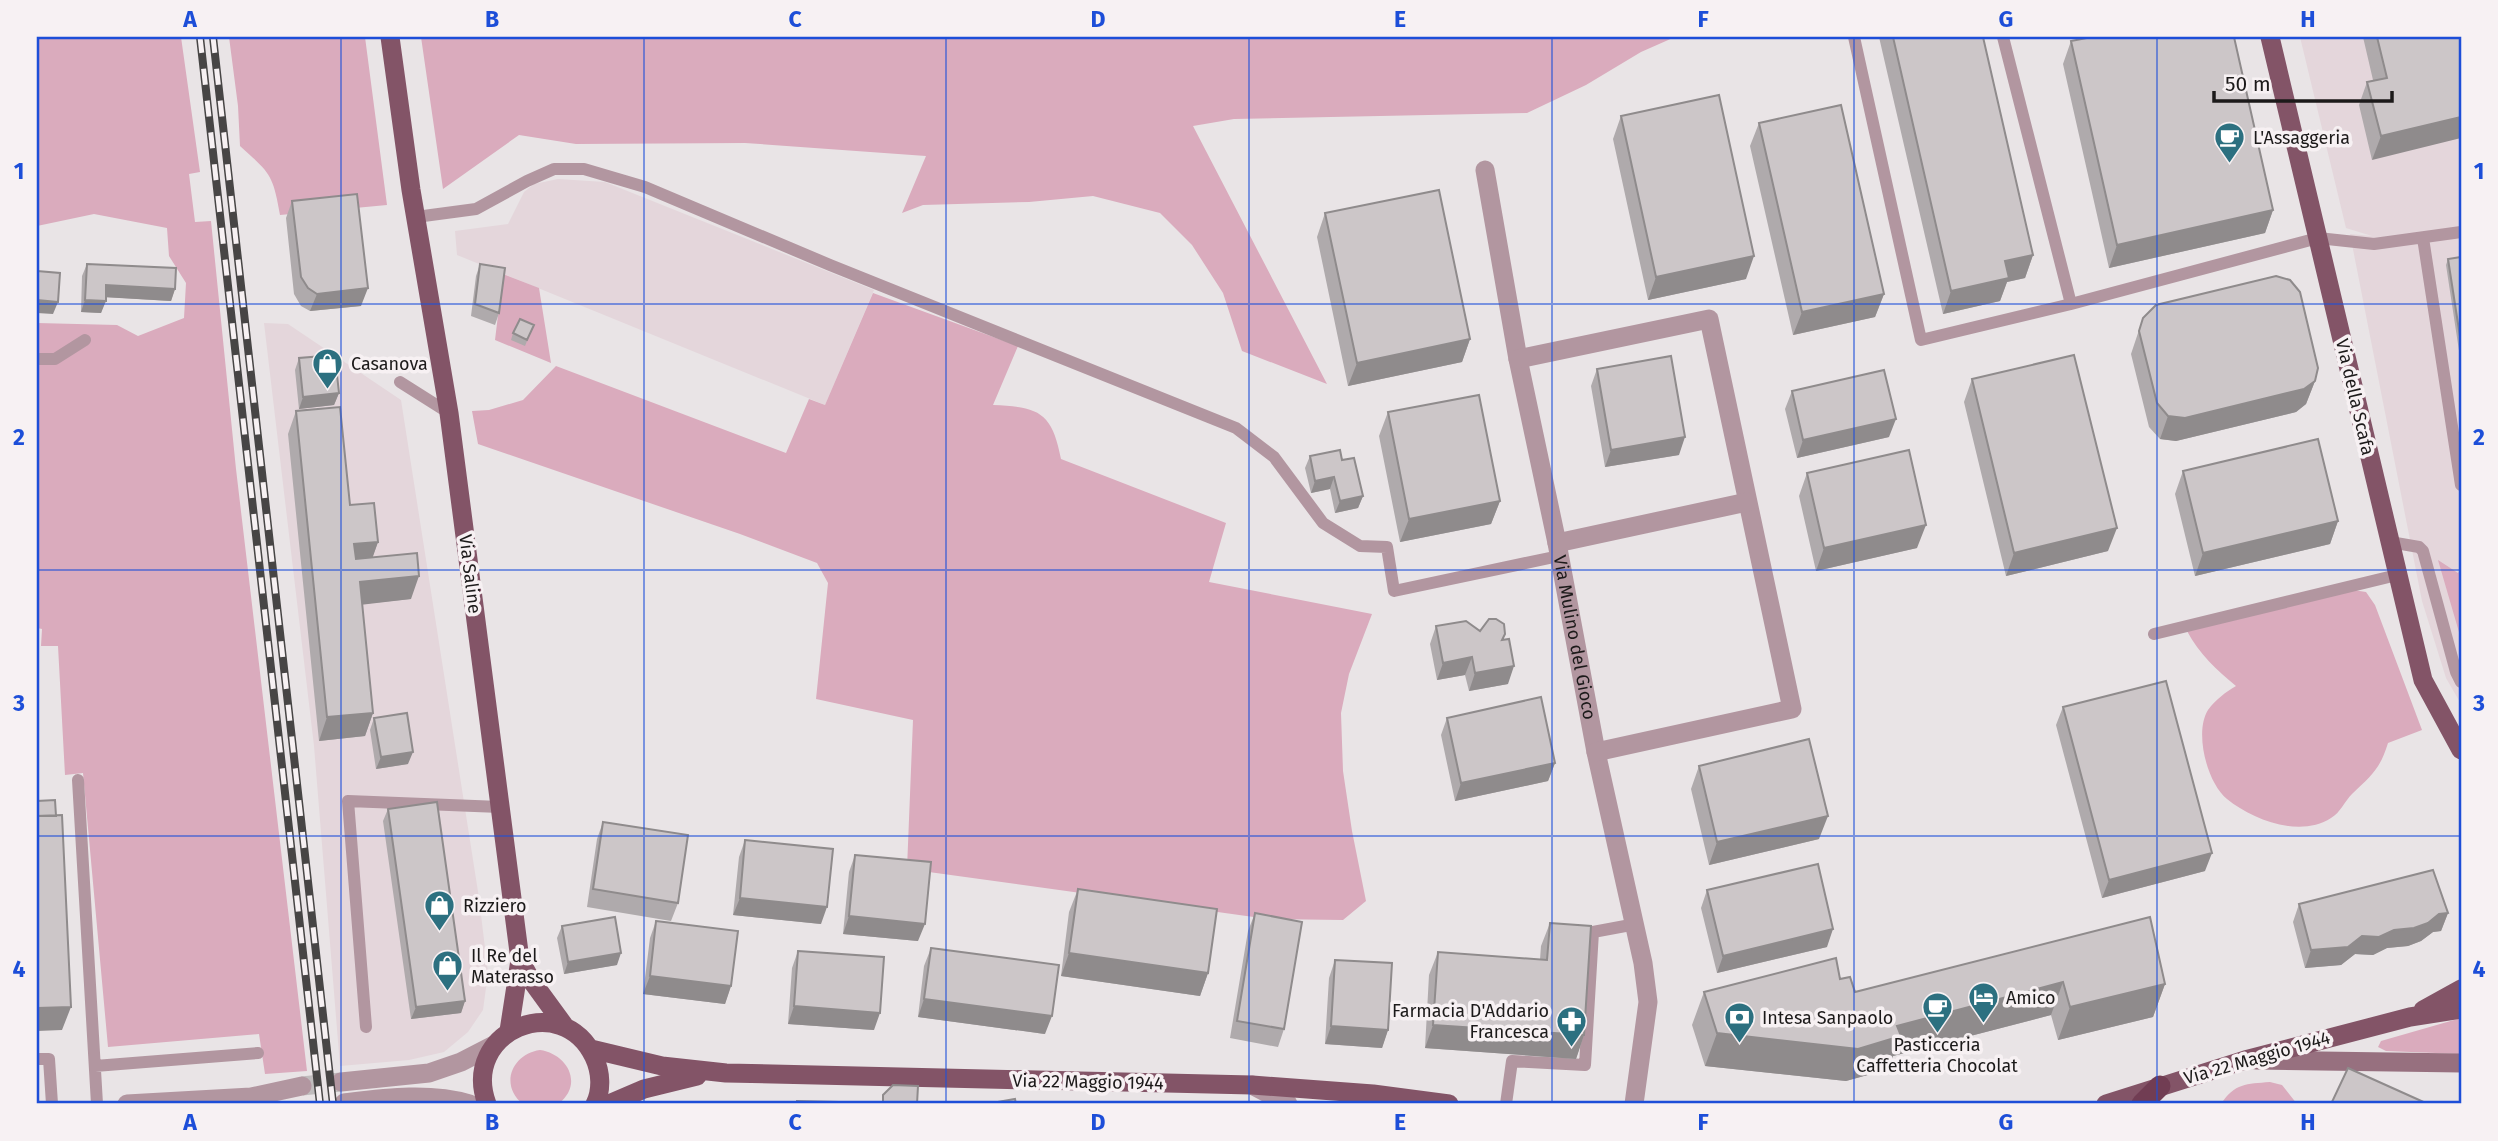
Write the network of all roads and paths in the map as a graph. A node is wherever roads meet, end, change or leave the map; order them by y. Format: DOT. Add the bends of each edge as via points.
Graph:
graph roads {
  1 [pos="390,37"];
  2 [pos="1854,37"];
  3 [pos="2003,37"];
  4 [pos="2270,37"];
  5 [pos="1485,170"];
  6 [pos="416,217"];
  7 [pos="2461,232"];
  8 [pos="2318,238"];
  9 [pos="2423,238"];
  10 [pos="2071,304"];
  11 [pos="85,340"];
  12 [pos="37,359"];
  13 [pos="1518,359"];
  14 [pos="400,382"];
  15 [pos="449,413"];
  16 [pos="2461,485"];
  17 [pos="1747,502"];
  18 [pos="2390,541"];
  19 [pos="1558,550"];
  20 [pos="2397,575"];
  21 [pos="2154,634"];
  22 [pos="2461,682"];
  23 [pos="2461,750"];
  24 [pos="1596,752"];
  25 [pos="78,780"];
  26 [pos="500,807"];
  27 [pos="1636,924"];
  28 [pos="520,960"];
  29 [pos="2461,989"];
  30 [pos="2461,1009"];
  31 [pos="2410,1017"];
  32 [pos="366,1027"];
  33 [pos="566,1028"];
  34 [pos="501,1038"];
  35 [pos="591,1049"];
  36 [pos="258,1053"];
  37 [pos="37,1059"];
  38 [pos="2245,1060"];
  39 [pos="2428,1062"];
  40 [pos="2461,1063"];
  41 [pos="95,1066"];
  42 [pos="726,1073"];
  43 [pos="2461,1073"];
  44 [pos="341,1082"];
  45 [pos="1252,1085"];
  46 [pos="302,1086"];
  47 [pos="2160,1086"];
  48 [pos="251,1097"];
  49 [pos="1373,1099"];
  50 [pos="344,1103"];
  51 [pos="52,1104"];
  52 [pos="97,1104"];
  53 [pos="127,1104"];
  54 [pos="139,1104"];
  55 [pos="291,1104"];
  56 [pos="470,1104"];
  57 [pos="487,1104"];
  58 [pos="595,1104"];
  59 [pos="609,1104"];
  60 [pos="1288,1104"];
  61 [pos="1443,1104"];
  62 [pos="1506,1104"];
  63 [pos="1634,1104"];
  64 [pos="2106,1104"];
  65 [pos="2142,1104"];
  1 -- 6 [label="main road, Via Saline"];
  2 -- 10 [label="lane" via="1921,340"];
  3 -- 10 [label="lane"];
  4 -- 8 [label="main road, Via della Scafa"];
  5 -- 13 [label="street, Via Mulino del Gioco"];
  6 -- 15 [label="main road, Via Saline"];
  6 -- 19 [label="lane" via="476,209 554,169 584,169 645,187 1236,428 1274,457 1323,523 1360,546 1387,547 1395,591"];
  7 -- 9 [label="lane"];
  8 -- 9 [label="lane" via="2374,244"];
  8 -- 10 [label="lane"];
  8 -- 18 [label="main road, Via della Scafa"];
  9 -- 16 [label="lane"];
  11 -- 12 [label="lane" via="55,359"];
  13 -- 17 [label="street" via="1709,319"];
  13 -- 19 [label="street, Via Mulino del Gioco"];
  14 -- 15 [label="lane"];
  15 -- 26 [label="main road, Via Saline"];
  17 -- 19 [label="street"];
  17 -- 24 [label="street" via="1792,709"];
  18 -- 20 [label="main road, Via della Scafa"];
  18 -- 22 [label="lane" via="2423,551"];
  19 -- 24 [label="street, Via Mulino del Gioco"];
  20 -- 21 [label="lane"];
  20 -- 23 [label="main road, Via della Scafa" via="2423,680"];
  24 -- 27 [label="street, Via Mulino del Gioco"];
  25 -- 41 [label="lane"];
  26 -- 28 [label="main road, Via Saline"];
  26 -- 32 [label="lane" via="348,801"];
  27 -- 62 [label="lane" via="1593,932 1585,1065 1512,1061"];
  27 -- 63 [label="street, Via Mulino del Gioco" via="1648,1002"];
  28 -- 33 [label="main road, Via Saline"];
  28 -- 34 [label="main road, Via Saline"];
  29 -- 31 [label="main road, Via 22 Maggio 1944"];
  30 -- 31 [label="main road, Via 22 Maggio 1944"];
  31 -- 38 [label="main road, Via 22 Maggio 1944"];
  33 -- 34 [label="main road" via="537,1022"];
  33 -- 35 [label="main road, Via Saline"];
  34 -- 44 [label="street" via="461,1062 429,1073"];
  34 -- 57 [label="main road, Via Saline" via="485,1060 482,1076"];
  35 -- 42 [label="main road, Via 22 Maggio 1944" via="662,1066"];
  35 -- 58 [label="main road" via="600,1082"];
  36 -- 41 [label="lane"];
  37 -- 51 [label="lane" via="49,1059"];
  38 -- 39 [label="main road"];
  38 -- 47 [label="main road, Via 22 Maggio 1944"];
  39 -- 40 [label="main road"];
  39 -- 43 [label="lane"];
  41 -- 52 [label="lane"];
  42 -- 45 [label="main road, Via 22 Maggio 1944"];
  42 -- 59 [label="main road, Via 22 Maggio 1944" via="663,1083"];
  45 -- 49 [label="main road, Via 22 Maggio 1944"];
  45 -- 60 [label="street"];
  46 -- 48 [label="street"];
  47 -- 64 [label="main road, Via 22 Maggio 1944"];
  47 -- 65 [label="highway"];
  48 -- 54 [label="street"];
  48 -- 55 [label="street"];
  49 -- 61 [label="main road, Via 22 Maggio 1944"];
  50 -- 56 [label="street" via="411,1097"];
  53 -- 54 [label="street"];
}
